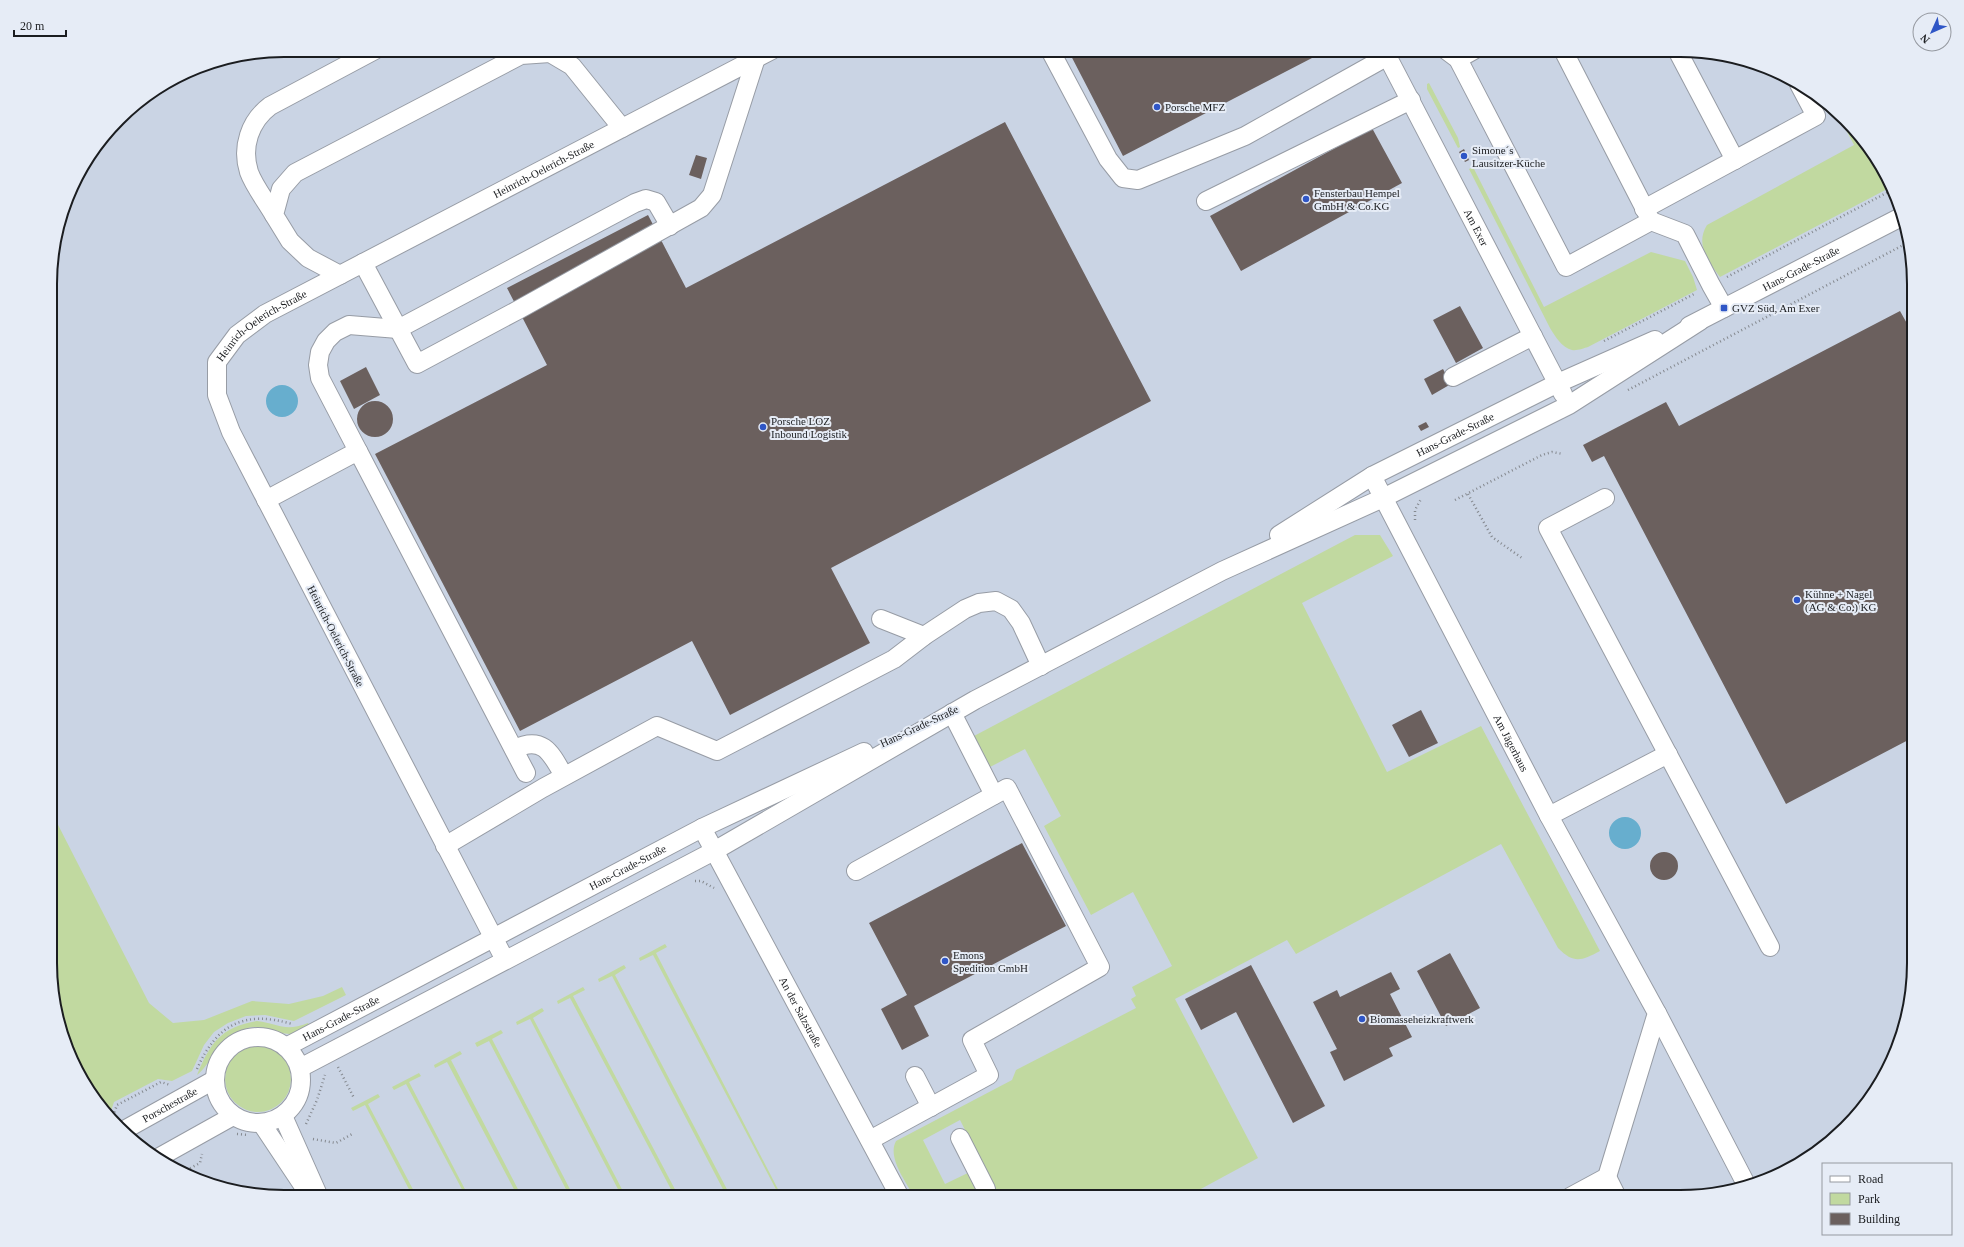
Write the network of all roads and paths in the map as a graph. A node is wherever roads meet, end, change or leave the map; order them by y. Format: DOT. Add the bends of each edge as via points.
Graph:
graph roads {
  1 [pos="362,57"];
  2 [pos="517,57"];
  3 [pos="557,57"];
  4 [pos="1054,57"];
  5 [pos="1379,57"];
  6 [pos="1388,57"];
  7 [pos="1454,57"];
  8 [pos="1567,57"];
  9 [pos="1681,57"];
  10 [pos="756,58"];
  11 [pos="1804,94"];
  12 [pos="1411,100"];
  13 [pos="622,128"];
  14 [pos="1735,160"];
  15 [pos="1888,192"];
  16 [pos="1206,201"];
  17 [pos="274,215"];
  18 [pos="1648,215"];
  19 [pos="1897,219"];
  20 [pos="670,226"];
  21 [pos="1904,245"];
  22 [pos="363,263"];
  23 [pos="340,275"];
  24 [pos="1711,285"];
  25 [pos="1724,308"];
  26 [pos="1700,321"];
  27 [pos="398,329"];
  28 [pos="1533,336"];
  29 [pos="1602,343"];
  30 [pos="1453,377"];
  31 [pos="1558,383"];
  32 [pos="1624,392"];
  33 [pos="1569,405"];
  34 [pos="358,452"];
  35 [pos="1563,454"];
  36 [pos="1372,476"];
  37 [pos="1468,494"];
  38 [pos="1425,496"];
  39 [pos="1383,498"];
  40 [pos="1605,498"];
  41 [pos="266,500"];
  42 [pos="1455,500"];
  43 [pos="1418,527"];
  44 [pos="1522,558"];
  45 [pos="1222,571"];
  46 [pos="880,620"];
  47 [pos="924,636"];
  48 [pos="1041,666"];
  49 [pos="975,700"];
  50 [pos="952,713"];
  51 [pos="514,749"];
  52 [pos="1668,754"];
  53 [pos="526,773"];
  54 [pos="564,776"];
  55 [pos="994,795"];
  56 [pos="1549,816"];
  57 [pos="702,828"];
  58 [pos="445,846"];
  59 [pos="714,850"];
  60 [pos="856,871"];
  61 [pos="688,881"];
  62 [pos="718,894"];
  63 [pos="493,938"];
  64 [pos="1770,947"];
  65 [pos="505,960"];
  66 [pos="1656,1010"];
  67 [pos="295,1025"];
  68 [pos="286,1047"];
  69 [pos="332,1067"];
  70 [pos="300,1068"];
  71 [pos="328,1070"];
  72 [pos="194,1073"];
  73 [pos="915,1076"];
  74 [pos="214,1080"];
  75 [pos="176,1083"];
  76 [pos="354,1098"];
  77 [pos="931,1107"];
  78 [pos="114,1114"];
  79 [pos="233,1116"];
  80 [pos="283,1116"];
  81 [pos="128,1128"];
  82 [pos="304,1128"];
  83 [pos="258,1131"];
  84 [pos="354,1133"];
  85 [pos="232,1135"];
  86 [pos="960,1138"];
  87 [pos="310,1139"];
  88 [pos="870,1140"];
  89 [pos="206,1150"];
  90 [pos="163,1155"];
  91 [pos="188,1169"];
  92 [pos="1607,1177"];
  93 [pos="1745,1180"];
  94 [pos="304,1190"];
  95 [pos="316,1190"];
  96 [pos="896,1190"];
  97 [pos="986,1190"];
  98 [pos="1583,1190"];
  99 [pos="1614,1190"];
  1 -- 17 [label="street" via="270,106 258,118 246,143 249,171"];
  2 -- 17 [label="street" via="295,173 281,189"];
  3 -- 13 [label="street" via="572,66"];
  4 -- 5 [label="street" via="1108,159 1123,178 1138,180 1245,136"];
  6 -- 12 [label="street, Am Exer"];
  7 -- 18 [label="street" via="1566,267"];
  8 -- 18 [label="street"];
  9 -- 14 [label="street"];
  10 -- 13 [label="street, Heinrich-Oelerich-Straße"];
  10 -- 20 [label="street" via="712,195 701,208"];
  11 -- 14 [label="street" via="1816,116"];
  12 -- 16 [label="street"];
  12 -- 28 [label="street, Am Exer"];
  13 -- 22 [label="street, Heinrich-Oelerich-Straße"];
  14 -- 18 [label="street"];
  15 -- 24 [label="path"];
  17 -- 23 [label="street" via="290,241 308,258"];
  18 -- 24 [label="street" via="1685,234"];
  19 -- 25 [label="street, Hans-Grade-Straße"];
  20 -- 27 [label="street" via="656,202 646,199 635,202"];
  20 -- 27 [label="street" via="417,364"];
  21 -- 32 [label="path"];
  22 -- 23 [label="street, Heinrich-Oelerich-Straße"];
  22 -- 27 [label="street"];
  23 -- 41 [label="street, Heinrich-Oelerich-Straße" via="265,314 237,335 217,362 217,395 231,432"];
  24 -- 25 [label="street"];
  24 -- 29 [label="path"];
  25 -- 26 [label="street, Hans-Grade-Straße"];
  26 -- 31 [label="street, Hans-Grade-Straße"];
  26 -- 33 [label="street, Hans-Grade-Straße"];
  27 -- 34 [label="street" via="349,325 335,332 320,352 320,378"];
  28 -- 30 [label="street"];
  28 -- 31 [label="street, Am Exer"];
  31 -- 33 [label="street, Am Exer"];
  31 -- 36 [label="street, Hans-Grade-Straße"];
  33 -- 39 [label="street, Hans-Grade-Straße"];
  34 -- 41 [label="street"];
  34 -- 51 [label="street"];
  35 -- 37 [label="path" via="1552,452 1542,456"];
  36 -- 39 [label="street, Am Jägerhaus"];
  36 -- 45 [label="street, Hans-Grade-Straße"];
  37 -- 42 [label="path"];
  37 -- 44 [label="path" via="1492,538"];
  38 -- 43 [label="path" via="1415,510"];
  39 -- 45 [label="street, Hans-Grade-Straße"];
  39 -- 56 [label="street, Am Jägerhaus"];
  40 -- 52 [label="street" via="1548,528"];
  41 -- 58 [label="street, Heinrich-Oelerich-Straße"];
  45 -- 48 [label="street, Hans-Grade-Straße"];
  46 -- 47 [label="street"];
  47 -- 48 [label="street" via="965,609 979,603 996,602 1011,609 1021,623"];
  47 -- 54 [label="street" via="894,659 717,751 657,726"];
  48 -- 49 [label="street, Hans-Grade-Straße"];
  49 -- 50 [label="street, Hans-Grade-Straße"];
  49 -- 57 [label="street, Hans-Grade-Straße"];
  50 -- 55 [label="street"];
  50 -- 59 [label="street, Hans-Grade-Straße"];
  51 -- 53 [label="street"];
  51 -- 54 [label="street" via="526,743 540,745 551,754"];
  52 -- 56 [label="street"];
  52 -- 64 [label="street"];
  54 -- 58 [label="street"];
  55 -- 60 [label="street"];
  55 -- 77 [label="street" via="1007,788 1100,967 972,1040 989,1075"];
  56 -- 66 [label="street, Am Jägerhaus"];
  57 -- 59 [label="street, An der Salzstraße"];
  57 -- 63 [label="street, Hans-Grade-Straße"];
  58 -- 63 [label="street, Heinrich-Oelerich-Straße"];
  59 -- 65 [label="street, Hans-Grade-Straße"];
  59 -- 88 [label="street, An der Salzstraße"];
  61 -- 62 [label="path" via="701,881 714,888"];
  63 -- 65 [label="street, Heinrich-Oelerich-Straße"];
  63 -- 68 [label="street, Hans-Grade-Straße"];
  65 -- 70 [label="street, Hans-Grade-Straße"];
  66 -- 92 [label="street"];
  66 -- 93 [label="street, Am Jägerhaus"];
  67 -- 72 [label="path" via="265,1018 247,1019 230,1027 217,1035"];
  68 -- 70 [label="street"];
  68 -- 74 [label="street" via="274,1040 246,1038 223,1054"];
  69 -- 76 [label="path" via="337,1064"];
  70 -- 80 [label="street" via="302,1082 299,1095"];
  71 -- 82 [label="path" via="318,1100"];
  73 -- 77 [label="street"];
  74 -- 79 [label="street" via="223,1106"];
  74 -- 81 [label="street, Porschestraße"];
  75 -- 78 [label="path" via="171,1085 161,1082 117,1105"];
  77 -- 88 [label="street"];
  79 -- 83 [label="street"];
  79 -- 90 [label="street"];
  80 -- 83 [label="street"];
  80 -- 95 [label="street"];
  83 -- 85 [label="path"];
  83 -- 94 [label="street"];
  84 -- 87 [label="path" via="336,1143"];
  86 -- 97 [label="street"];
  88 -- 96 [label="street, An der Salzstraße"];
  89 -- 91 [label="path" via="202,1152 200,1163"];
  92 -- 98 [label="street"];
  92 -- 99 [label="street"];
}
